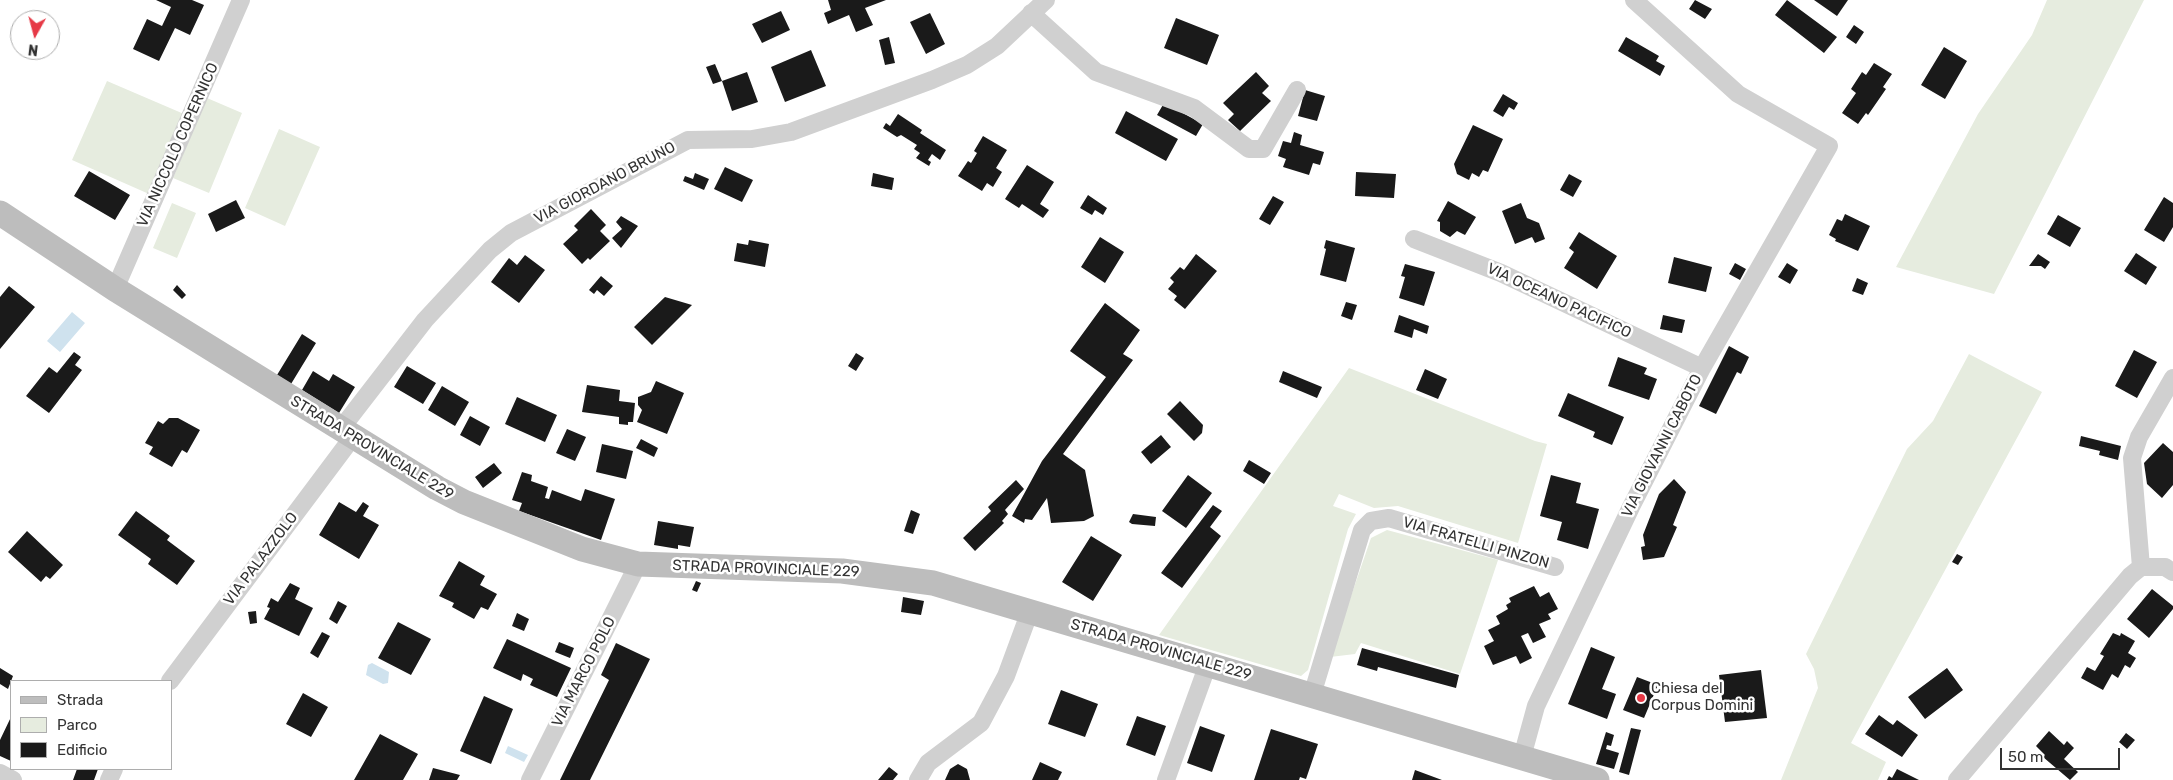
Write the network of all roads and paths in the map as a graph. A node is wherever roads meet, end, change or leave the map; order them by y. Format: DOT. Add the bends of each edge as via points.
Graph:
graph roads {
  1 [pos="241,0"];
  2 [pos="1046,0"];
  3 [pos="1634,0"];
  4 [pos="1031,13"];
  5 [pos="1297,90"];
  6 [pos="0,213"];
  7 [pos="1414,239"];
  8 [pos="115,289"];
  9 [pos="1702,368"];
  10 [pos="2173,378"];
  11 [pos="346,434"];
  12 [pos="638,564"];
  13 [pos="1555,567"];
  14 [pos="2141,567"];
  15 [pos="2173,572"];
  16 [pos="1030,611"];
  17 [pos="1208,664"];
  18 [pos="171,680"];
  19 [pos="1312,695"];
  20 [pos="1522,757"];
  21 [pos="0,774"];
  22 [pos="13,780"];
  23 [pos="530,780"];
  24 [pos="918,780"];
  25 [pos="1166,780"];
  26 [pos="1597,780"];
  27 [pos="1957,780"];
  1 -- 8 [label="street, VIA NICCOLÒ COPERNICO"];
  2 -- 4 [label="street, VIA GIORDANO BRUNO"];
  3 -- 9 [label="street, VIA GIOVANNI CABOTO" via="1738,94 1829,146"];
  4 -- 5 [label="street" via="1096,72 1194,108 1249,149 1263,149"];
  4 -- 11 [label="street, VIA GIORDANO BRUNO" via="997,46 932,80 791,132 752,139 688,140 510,233 425,320"];
  6 -- 8 [label="street, STRADA PROVINCIALE 229"];
  7 -- 9 [label="street, VIA OCEANO PACIFICO" via="1501,273"];
  8 -- 11 [label="street, STRADA PROVINCIALE 229"];
  9 -- 20 [label="street, VIA GIOVANNI CABOTO" via="1536,706"];
  10 -- 14 [label="street" via="2139,437 2132,458"];
  11 -- 12 [label="street, STRADA PROVINCIALE 229" via="464,502 582,549"];
  11 -- 18 [label="street, VIA PALAZZOLO"];
  12 -- 16 [label="street, STRADA PROVINCIALE 229" via="842,571 890,576 933,583"];
  12 -- 23 [label="street, VIA MARCO POLO"];
  13 -- 19 [label="street, VIA FRATELLI PINZON" via="1389,518 1371,521 1362,530"];
  14 -- 15 [label="street" via="2165,567"];
  14 -- 27 [label="street"];
  16 -- 17 [label="street, STRADA PROVINCIALE 229"];
  16 -- 24 [label="street" via="1006,676 981,723 928,762"];
  17 -- 19 [label="street, STRADA PROVINCIALE 229"];
  17 -- 25 [label="street"];
  19 -- 20 [label="street, STRADA PROVINCIALE 229"];
  20 -- 26 [label="street, STRADA PROVINCIALE 229"];
  21 -- 22 [label="street"];
}
